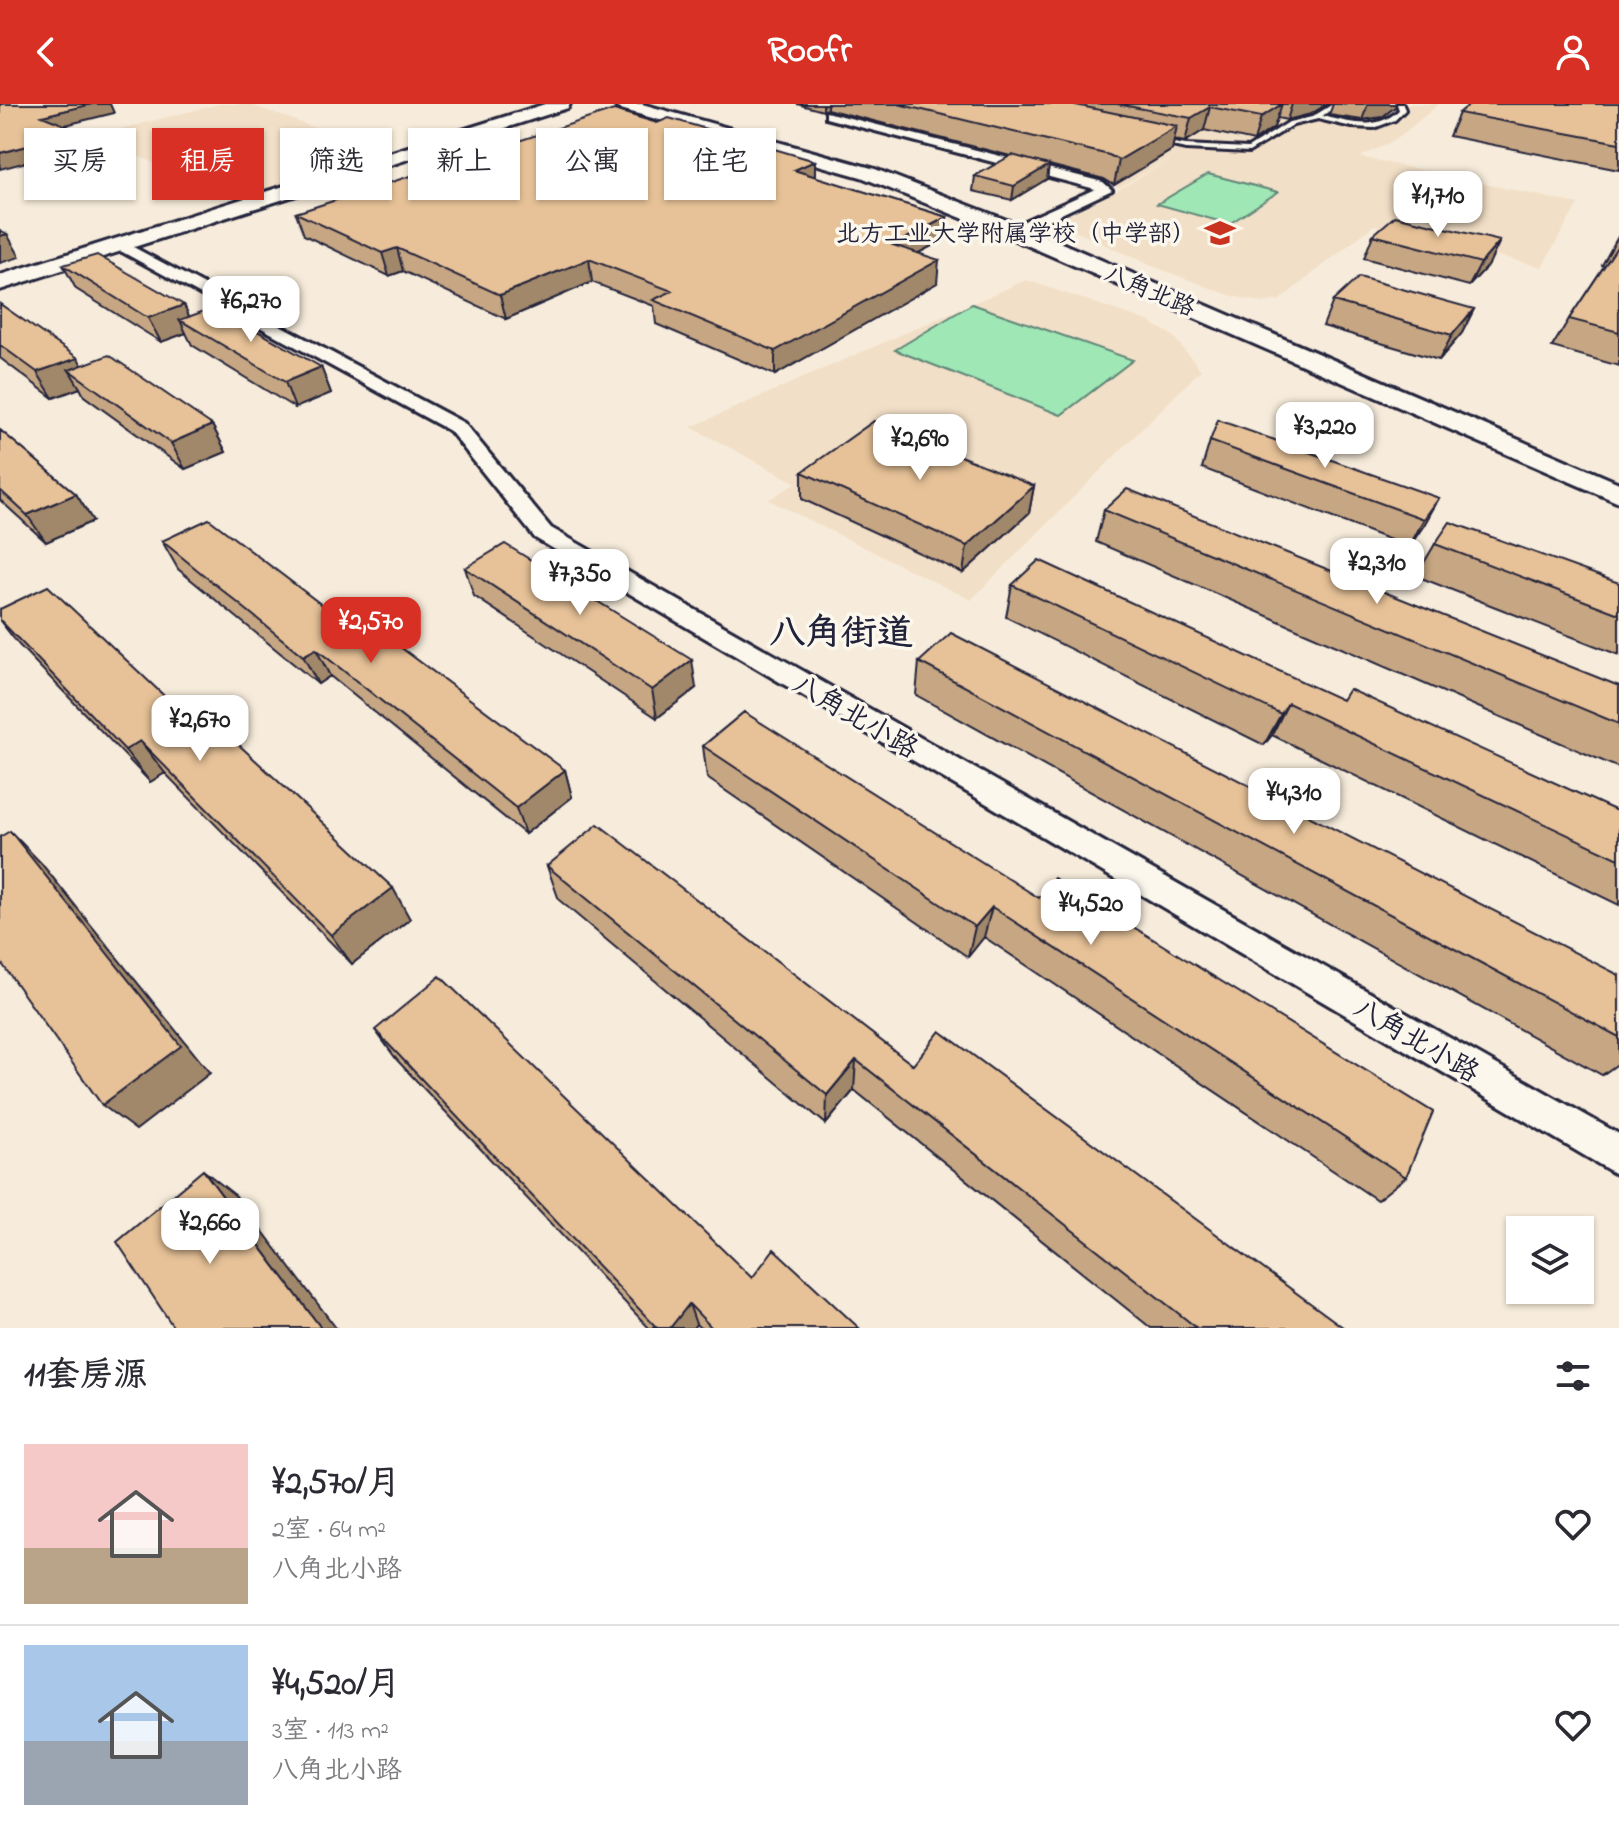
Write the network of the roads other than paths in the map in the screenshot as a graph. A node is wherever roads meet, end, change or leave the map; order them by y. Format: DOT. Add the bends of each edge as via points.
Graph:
graph roads {
  1 [pos="562,104"];
  2 [pos="623,104"];
  3 [pos="1337,104"];
  4 [pos="1400,104"];
  5 [pos="830,115"];
  6 [pos="1318,117"];
  7 [pos="1275,122"];
  8 [pos="1288,125"];
  9 [pos="1141,140"];
  10 [pos="1014,231"];
  11 [pos="120,245"];
  12 [pos="0,283"];
  13 [pos="1619,494"];
  14 [pos="1619,1156"];
  1 -- 11 [label="street"];
  2 -- 10 [label="street, 八角北路" via="868,173"];
  3 -- 6 [label="lane"];
  4 -- 6 [label="lane" via="1394,120 1379,128"];
  5 -- 10 [label="street" via="1105,190"];
  6 -- 8 [label="lane"];
  7 -- 8 [label="lane"];
  8 -- 9 [label="lane" via="1249,150"];
  10 -- 13 [label="street, 八角北路"];
  11 -- 12 [label="street"];
  11 -- 14 [label="street, 八角北小路" via="457,427 543,533"];
}
